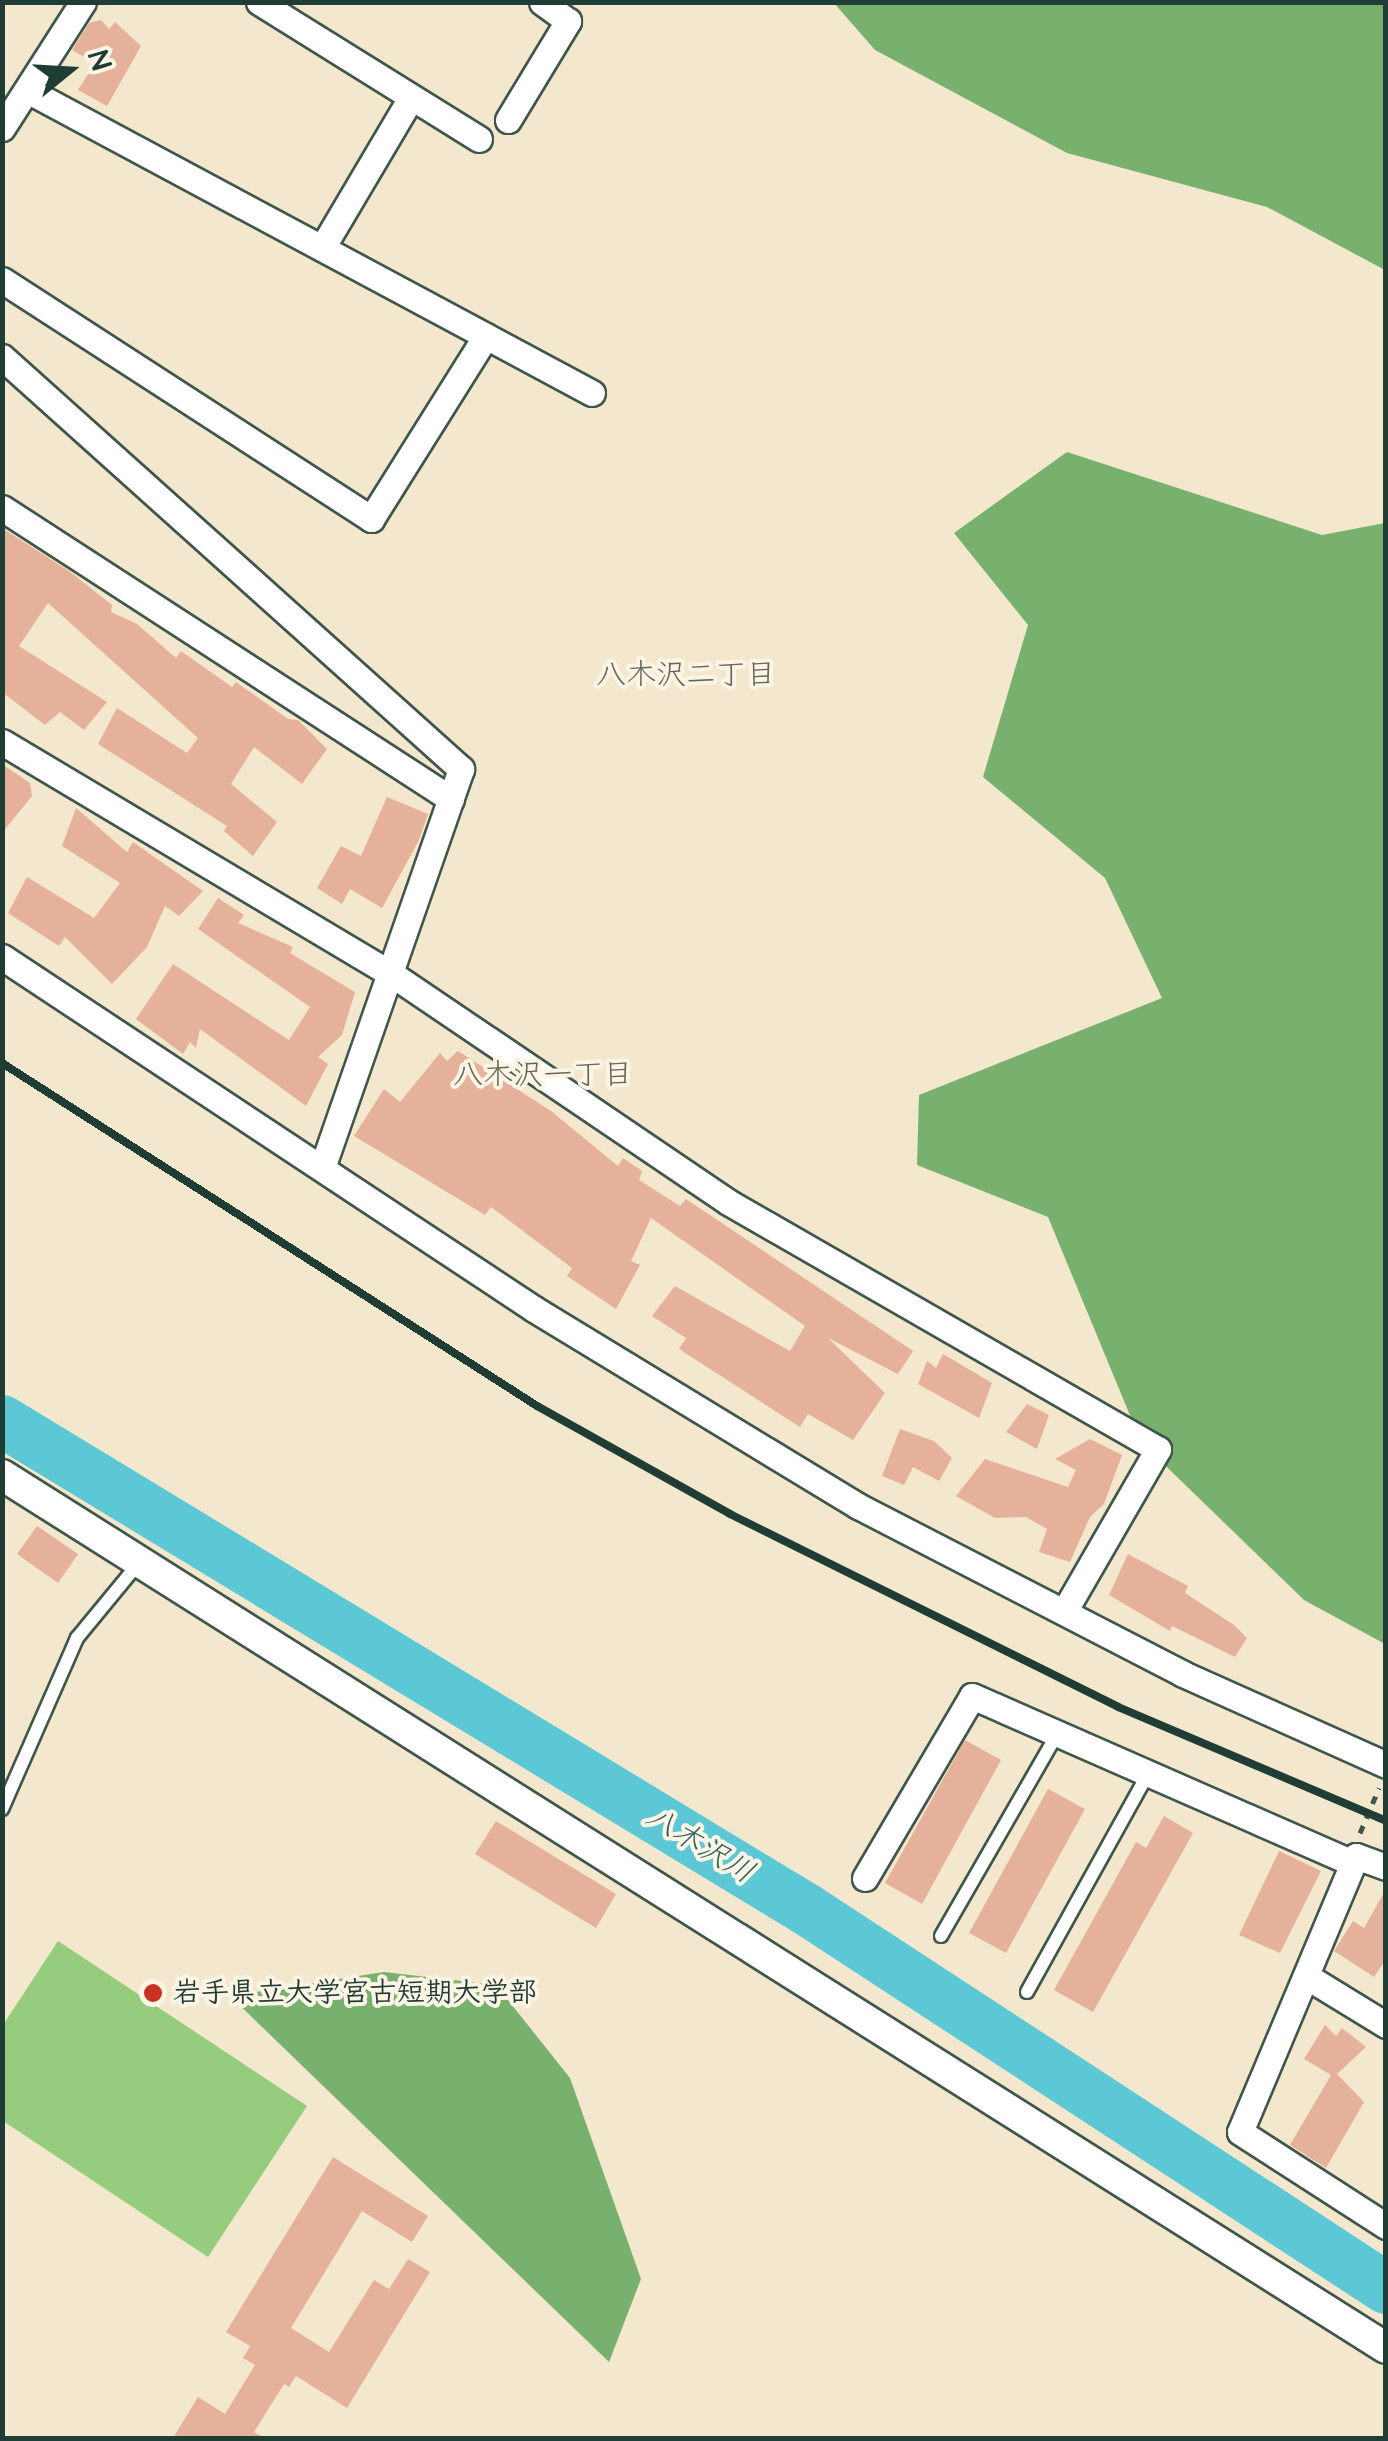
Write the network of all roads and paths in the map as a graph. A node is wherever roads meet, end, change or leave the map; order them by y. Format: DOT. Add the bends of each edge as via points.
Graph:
graph roads {
  1 [pos="83,2"];
  2 [pos="259,2"];
  3 [pos="542,2"];
  4 [pos="27,90"];
  5 [pos="410,99"];
  6 [pos="508,120"];
  7 [pos="2,128"];
  8 [pos="479,139"];
  9 [pos="322,248"];
  10 [pos="2,280"];
  11 [pos="486,336"];
  12 [pos="2,356"];
  13 [pos="592,393"];
  14 [pos="2,508"];
  15 [pos="2,742"];
  16 [pos="451,799"];
  17 [pos="2,957"];
  18 [pos="390,973"];
  19 [pos="323,1166"];
  20 [pos="2,1474"];
  21 [pos="140,1562"];
  22 [pos="1064,1612"];
  23 [pos="1057,1734"];
  24 [pos="1148,1774"];
  25 [pos="1382,1776"];
  26 [pos="2,1809"];
  27 [pos="1354,1860"];
  28 [pos="1386,1867"];
  29 [pos="865,1878"];
  30 [pos="941,1936"];
  31 [pos="1306,1976"];
  32 [pos="1027,1992"];
  33 [pos="1386,2025"];
  34 [pos="1386,2226"];
  35 [pos="1386,2348"];
  1 -- 4 [label="street"];
  2 -- 5 [label="street"];
  3 -- 6 [label="street" via="568,20"];
  4 -- 7 [label="street"];
  4 -- 9 [label="street"];
  5 -- 8 [label="street"];
  5 -- 9 [label="street"];
  9 -- 11 [label="street"];
  10 -- 11 [label="street" via="371,519"];
  11 -- 13 [label="street"];
  12 -- 16 [label="street" via="462,769"];
  14 -- 16 [label="street"];
  15 -- 18 [label="street"];
  16 -- 18 [label="street"];
  17 -- 19 [label="street"];
  18 -- 19 [label="street"];
  18 -- 22 [label="street" via="728,1202 1158,1448"];
  19 -- 22 [label="street" via="534,1309 858,1506"];
  20 -- 21 [label="street"];
  21 -- 26 [label="lane" via="77,1638"];
  21 -- 35 [label="street"];
  22 -- 25 [label="street"];
  23 -- 24 [label="street"];
  23 -- 29 [label="street" via="972,1696"];
  23 -- 30 [label="lane"];
  24 -- 27 [label="street"];
  24 -- 32 [label="lane"];
  25 -- 27 [label="path"];
  27 -- 28 [label="street"];
  27 -- 31 [label="street"];
  31 -- 33 [label="street"];
  31 -- 34 [label="street" via="1240,2132"];
}
